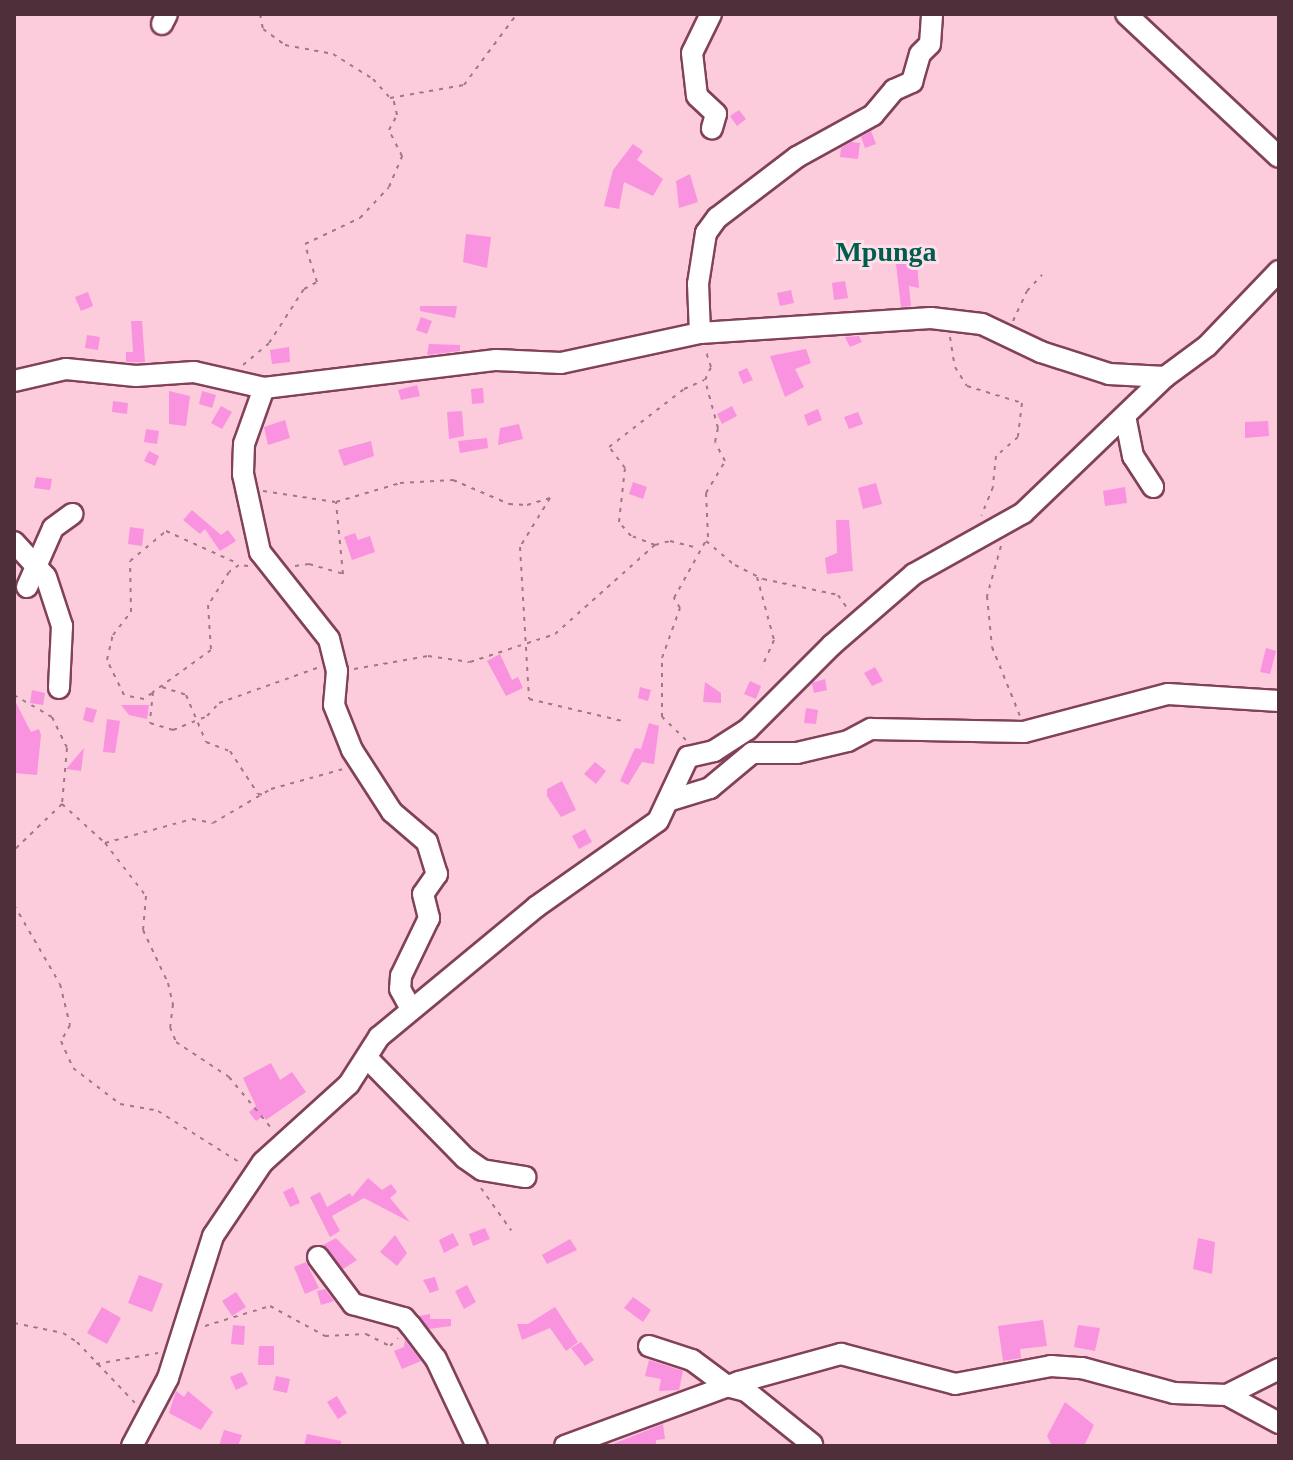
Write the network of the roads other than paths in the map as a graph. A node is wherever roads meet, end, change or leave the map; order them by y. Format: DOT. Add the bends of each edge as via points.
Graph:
graph roads {
  1 [pos="711,14"];
  2 [pos="932,14"];
  3 [pos="1126,14"];
  4 [pos="712,128"];
  5 [pos="1279,157"];
  6 [pos="1279,271"];
  7 [pos="700,333"];
  8 [pos="1165,377"];
  9 [pos="14,381"];
  10 [pos="264,388"];
  11 [pos="1125,416"];
  12 [pos="1153,487"];
  13 [pos="72,514"];
  14 [pos="14,542"];
  15 [pos="40,567"];
  16 [pos="27,587"];
  17 [pos="59,688"];
  18 [pos="1279,701"];
  19 [pos="671,800"];
  20 [pos="410,1007"];
  21 [pos="367,1058"];
  22 [pos="525,1177"];
  23 [pos="318,1257"];
  24 [pos="649,1346"];
  25 [pos="1279,1369"];
  26 [pos="727,1386"];
  27 [pos="1227,1395"];
  28 [pos="1279,1423"];
  29 [pos="812,1444"];
  30 [pos="132,1446"];
  31 [pos="477,1446"];
  32 [pos="565,1446"];
  1 -- 4 [label="street" via="692,53 697,96 716,114"];
  2 -- 7 [label="street" via="930,44 920,54 912,82 894,90 873,115 797,157 717,218 706,233 699,260"];
  3 -- 5 [label="street"];
  6 -- 8 [label="street" via="1207,346"];
  7 -- 8 [label="street" via="940,318 982,324 1084,368"];
  7 -- 10 [label="street" via="561,363 496,360"];
  8 -- 11 [label="street"];
  9 -- 10 [label="street" via="66,369 136,376 194,372"];
  10 -- 20 [label="street" via="244,444 260,552 329,639 337,671 334,705 392,812 427,842 437,874 423,894 429,918 401,976 400,989"];
  11 -- 12 [label="street" via="1133,456"];
  11 -- 19 [label="street" via="1011,522 914,574 748,729 714,751 688,757"];
  13 -- 15 [label="street" via="53,528"];
  14 -- 15 [label="street"];
  15 -- 16 [label="street" via="33,568"];
  15 -- 17 [label="street" via="62,626"];
  18 -- 19 [label="street" via="1168,694 1024,732 871,729 848,741 797,753 752,753 710,788"];
  19 -- 20 [label="street" via="658,821 536,907 437,993"];
  20 -- 21 [label="street" via="379,1037"];
  21 -- 22 [label="street" via="465,1158 482,1170"];
  21 -- 30 [label="street" via="349,1084 255,1173 213,1236 168,1378"];
  23 -- 31 [label="street" via="353,1304 398,1317 436,1359"];
  24 -- 26 [label="street" via="692,1360"];
  25 -- 27 [label="street"];
  26 -- 27 [label="street" via="841,1354 955,1384 1051,1366 1082,1368 1174,1393"];
  26 -- 29 [label="street" via="746,1391"];
  26 -- 32 [label="street"];
  27 -- 28 [label="street"];
}
